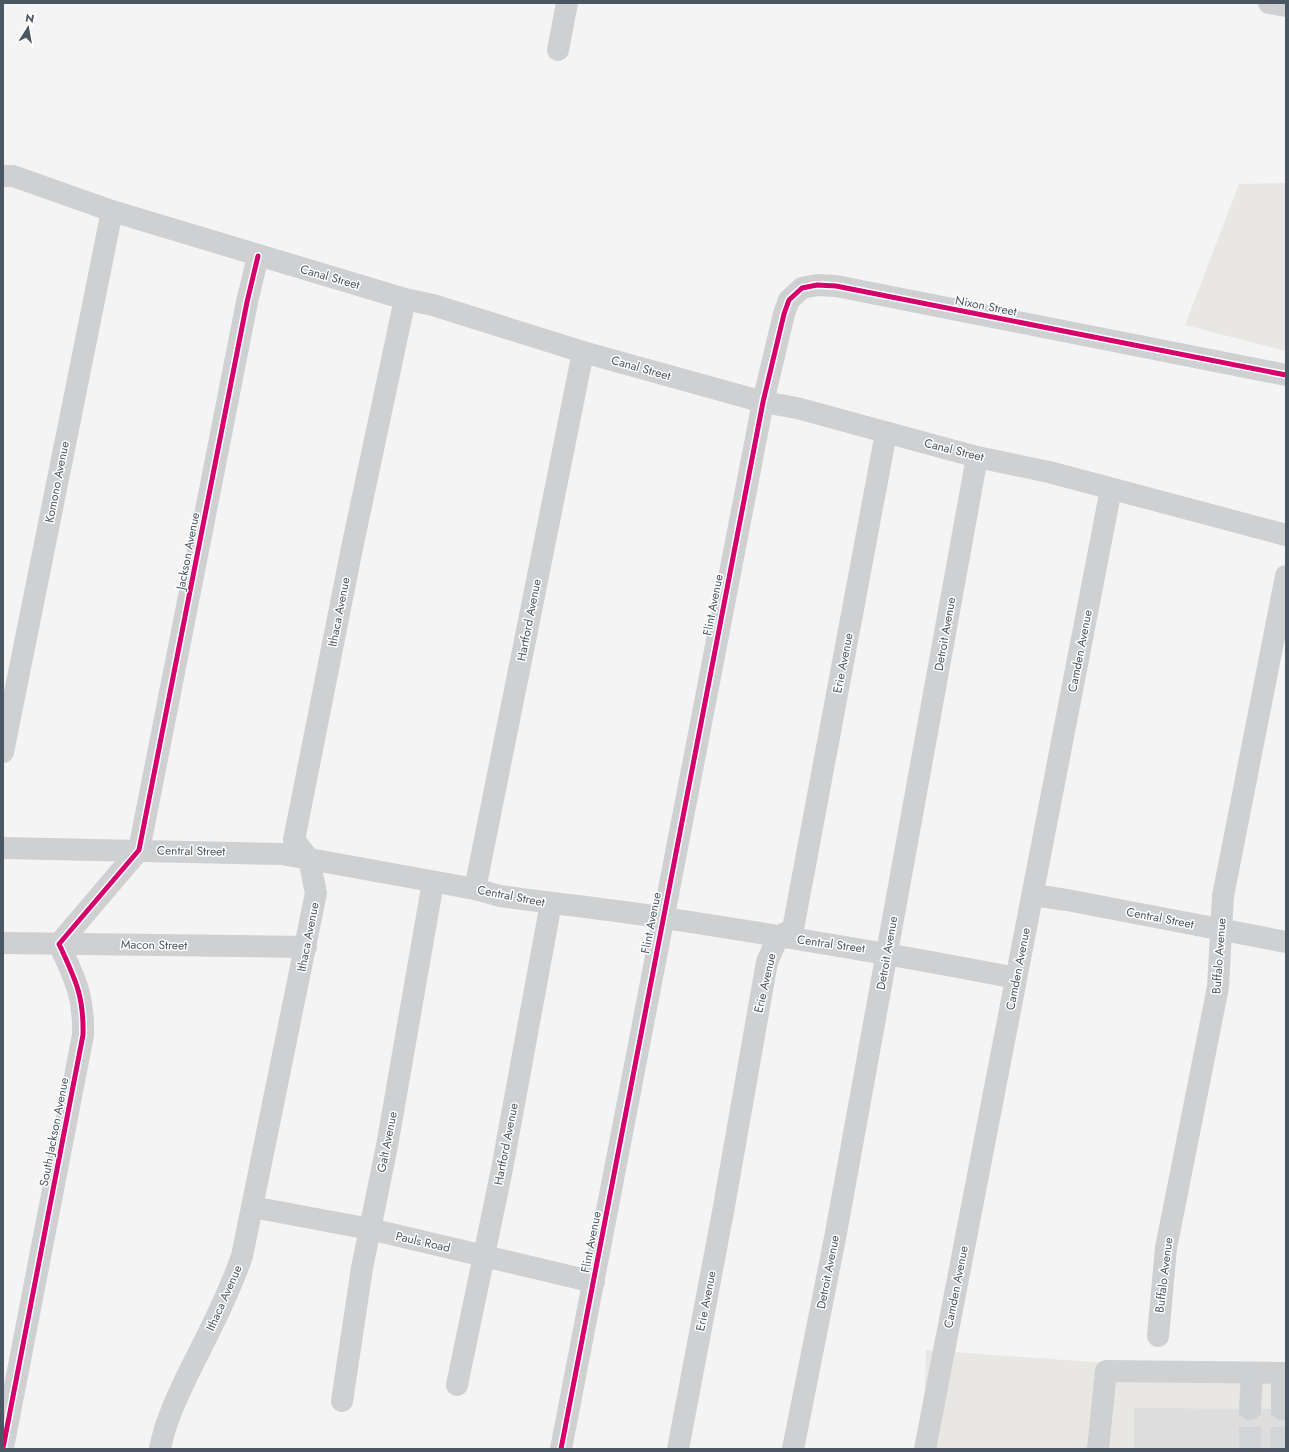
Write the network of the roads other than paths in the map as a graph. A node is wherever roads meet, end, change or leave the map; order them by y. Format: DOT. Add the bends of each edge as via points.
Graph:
graph roads {
  1 [pos="567,3"];
  2 [pos="1270,3"];
  3 [pos="1286,6"];
  4 [pos="558,50"];
  5 [pos="3,176"];
  6 [pos="112,211"];
  7 [pos="258,256"];
  8 [pos="405,299"];
  9 [pos="583,352"];
  10 [pos="1286,375"];
  11 [pos="763,402"];
  12 [pos="886,433"];
  13 [pos="977,457"];
  14 [pos="1111,489"];
  15 [pos="1286,534"];
  16 [pos="1286,576"];
  17 [pos="3,752"];
  18 [pos="3,848"];
  19 [pos="139,850"];
  20 [pos="309,859"];
  21 [pos="433,882"];
  22 [pos="474,889"];
  23 [pos="1033,895"];
  24 [pos="552,903"];
  25 [pos="663,918"];
  26 [pos="1220,930"];
  27 [pos="778,937"];
  28 [pos="1286,942"];
  29 [pos="3,943"];
  30 [pos="59,944"];
  31 [pos="306,947"];
  32 [pos="888,953"];
  33 [pos="1016,978"];
  34 [pos="252,1207"];
  35 [pos="370,1229"];
  36 [pos="483,1257"];
  37 [pos="594,1282"];
  38 [pos="1158,1336"];
  39 [pos="1252,1373"];
  40 [pos="1284,1373"];
  41 [pos="457,1385"];
  42 [pos="342,1401"];
  43 [pos="1250,1409"];
  44 [pos="1282,1409"];
  45 [pos="3,1448"];
  46 [pos="160,1449"];
  47 [pos="561,1449"];
  48 [pos="678,1449"];
  49 [pos="793,1449"];
  50 [pos="925,1449"];
  51 [pos="1098,1449"];
  1 -- 4 [label="street"];
  2 -- 3 [label="street"];
  5 -- 6 [label="street, Canal Street" via="14,176"];
  6 -- 7 [label="street, Canal Street"];
  6 -- 17 [label="street, Komono Avenue"];
  7 -- 8 [label="street, Canal Street"];
  7 -- 19 [label="street, Jackson Avenue"];
  8 -- 9 [label="street, Canal Street" via="434,305"];
  8 -- 20 [label="street, Ithaca Avenue" via="294,840"];
  9 -- 11 [label="street, Canal Street"];
  9 -- 22 [label="street, Hartford Avenue"];
  10 -- 11 [label="street, Nixon Street" via="836,286 817,285 802,288 789,300"];
  11 -- 12 [label="street, Canal Street" via="797,408"];
  11 -- 25 [label="street, Flint Avenue"];
  12 -- 13 [label="street, Canal Street"];
  12 -- 27 [label="street, Erie Avenue" via="793,929"];
  13 -- 14 [label="street, Canal Street" via="1049,472"];
  13 -- 32 [label="street, Detroit Avenue"];
  14 -- 15 [label="street, Canal Street"];
  14 -- 23 [label="street, Camden Avenue"];
  16 -- 26 [label="street, Buffalo Avenue" via="1223,896"];
  18 -- 19 [label="street, Central Street"];
  19 -- 20 [label="street, Central Street" via="282,854"];
  19 -- 30 [label="street"];
  20 -- 21 [label="street, Central Street"];
  20 -- 31 [label="street, Ithaca Avenue" via="316,893"];
  21 -- 22 [label="street, Central Street"];
  21 -- 35 [label="street, Galt Avenue"];
  22 -- 24 [label="street, Central Street" via="500,896"];
  23 -- 26 [label="street, Central Street"];
  23 -- 33 [label="street, Camden Avenue"];
  24 -- 25 [label="street, Central Street"];
  24 -- 36 [label="street, Hartford Avenue"];
  25 -- 27 [label="street, Central Street"];
  25 -- 37 [label="street, Flint Avenue"];
  26 -- 28 [label="street, Central Street"];
  26 -- 38 [label="street, Buffalo Avenue" via="1218,987 1166,1248"];
  27 -- 32 [label="street, Central Street"];
  27 -- 48 [label="street, Erie Avenue" via="767,962"];
  29 -- 30 [label="street, Macon Street"];
  30 -- 31 [label="street, Macon Street"];
  30 -- 45 [label="street, South Jackson Avenue" via="78,986 84,1013 83,1035"];
  31 -- 34 [label="street, Ithaca Avenue"];
  32 -- 33 [label="street, Central Street"];
  32 -- 49 [label="street, Detroit Avenue"];
  33 -- 50 [label="street, Camden Avenue"];
  34 -- 35 [label="street, Pauls Road"];
  34 -- 46 [label="street, Ithaca Avenue" via="242,1256 233,1282 175,1402 163,1432"];
  35 -- 36 [label="street, Pauls Road"];
  35 -- 42 [label="street, Galt Avenue"];
  36 -- 37 [label="street, Pauls Road"];
  36 -- 41 [label="street, Hartford Avenue"];
  37 -- 47 [label="street, Flint Avenue"];
  39 -- 40 [label="street"];
  39 -- 43 [label="street"];
  39 -- 51 [label="street" via="1106,1371"];
  40 -- 44 [label="street"];
}
